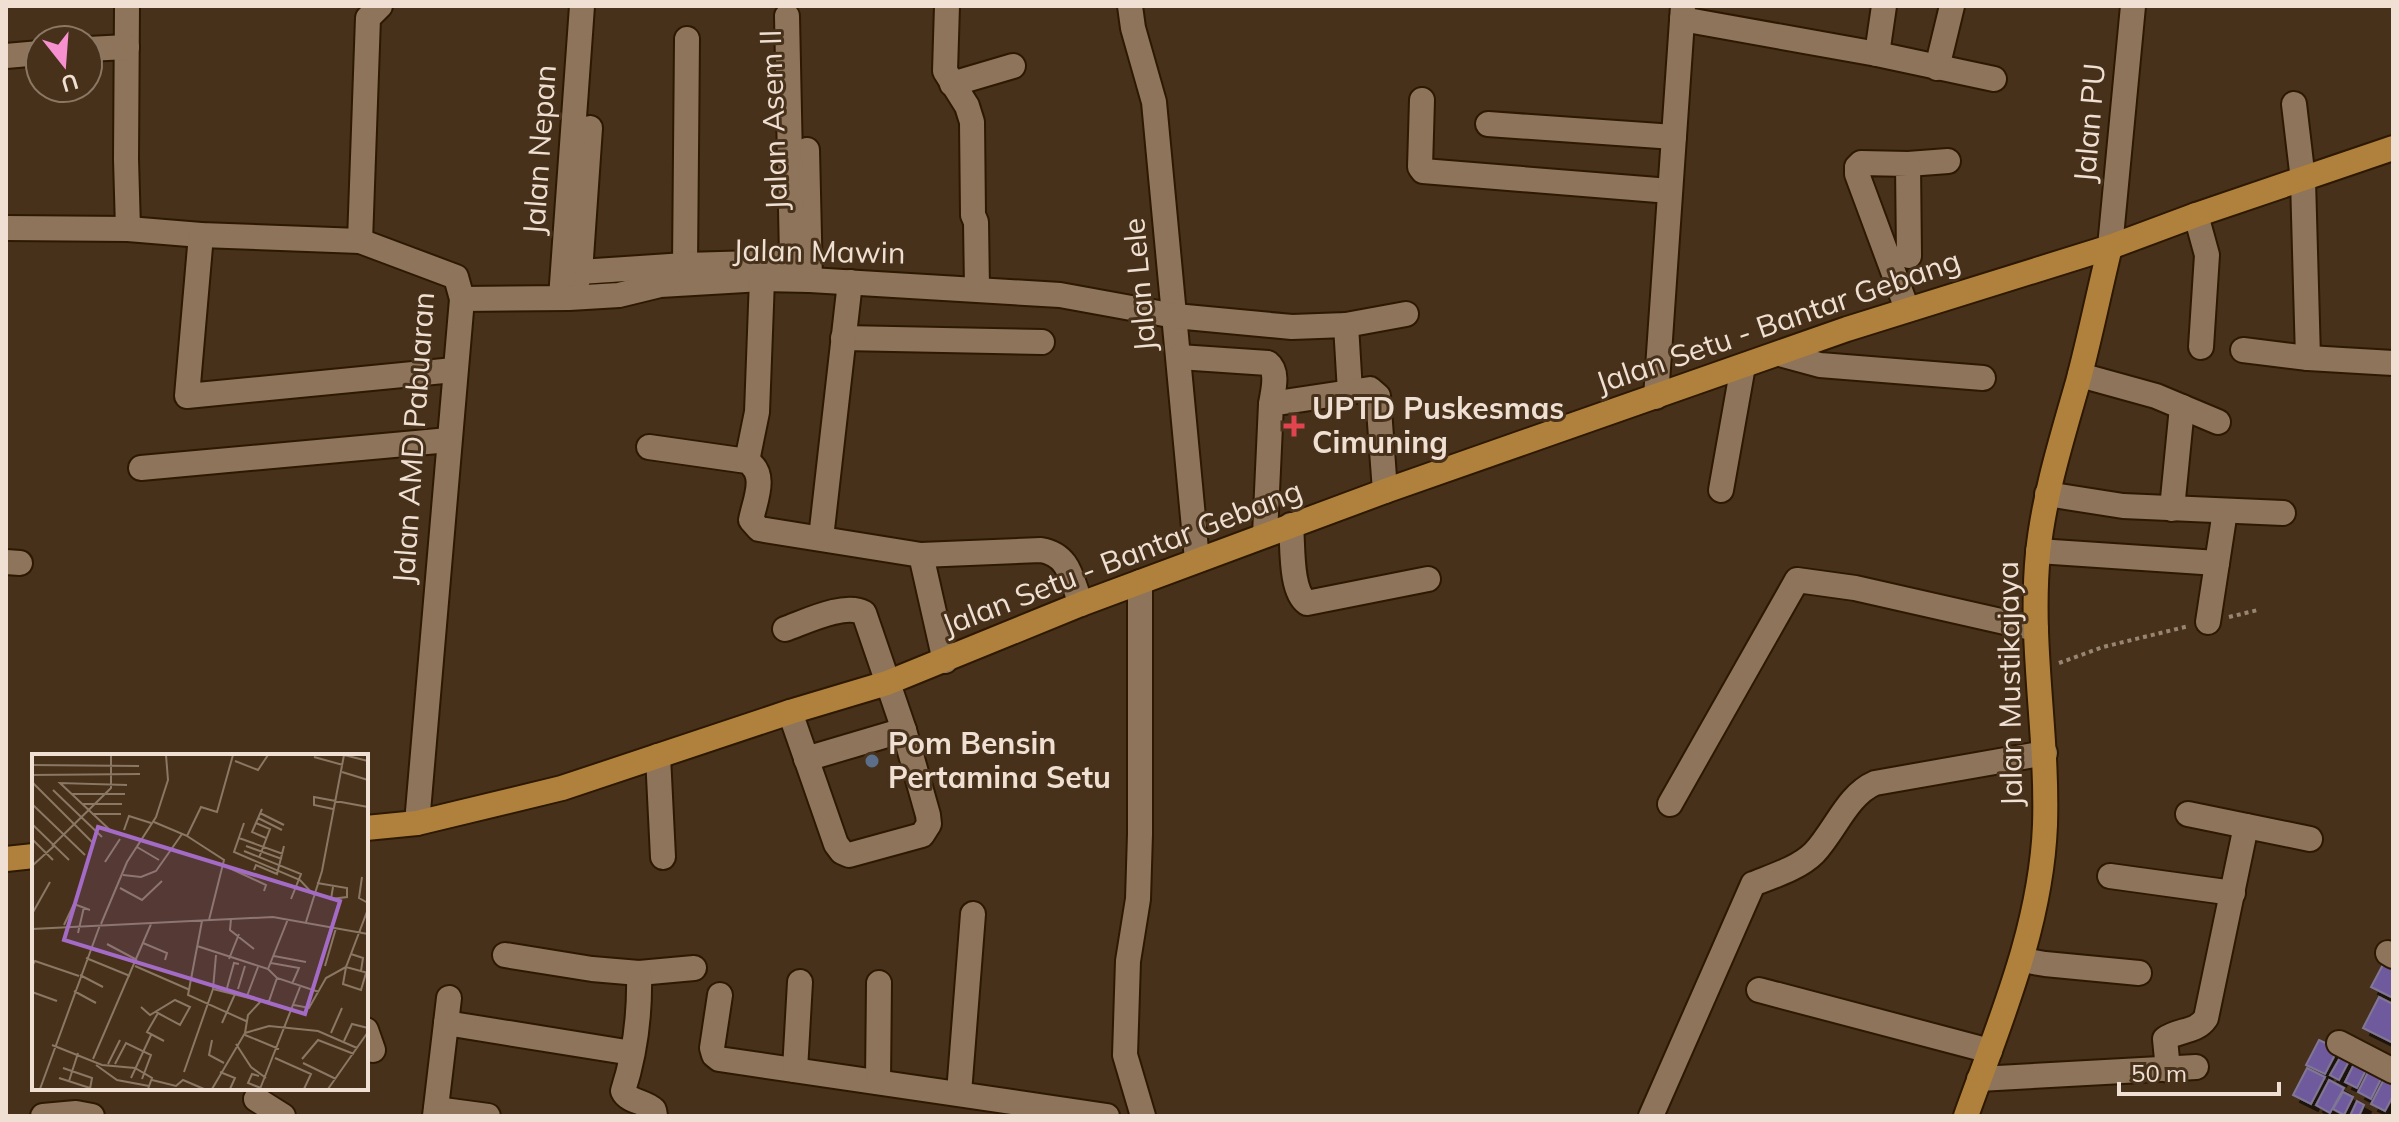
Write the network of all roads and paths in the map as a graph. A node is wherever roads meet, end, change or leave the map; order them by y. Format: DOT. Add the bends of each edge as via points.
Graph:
graph roads {
  1 [pos="127,6"];
  2 [pos="380,6"];
  3 [pos="582,6"];
  4 [pos="947,6"];
  5 [pos="1130,6"];
  6 [pos="1884,6"];
  7 [pos="1952,6"];
  8 [pos="2133,6"];
  9 [pos="795,11"];
  10 [pos="1683,13"];
  11 [pos="687,39"];
  12 [pos="127,47"];
  13 [pos="104,48"];
  14 [pos="1877,54"];
  15 [pos="594,59"];
  16 [pos="1013,66"];
  17 [pos="1937,68"];
  18 [pos="1994,79"];
  19 [pos="952,84"];
  20 [pos="1422,100"];
  21 [pos="2294,104"];
  22 [pos="1488,124"];
  23 [pos="1674,137"];
  24 [pos="2393,148"];
  25 [pos="1948,161"];
  26 [pos="1908,164"];
  27 [pos="2303,180"];
  28 [pos="1670,191"];
  29 [pos="2196,215"];
  30 [pos="6,228"];
  31 [pos="128,229"];
  32 [pos="201,235"];
  33 [pos="360,241"];
  34 [pos="2110,247"];
  35 [pos="1909,256"];
  36 [pos="685,265"];
  37 [pos="580,272"];
  38 [pos="762,279"];
  39 [pos="810,280"];
  40 [pos="850,282"];
  41 [pos="977,288"];
  42 [pos="565,298"];
  43 [pos="462,299"];
  44 [pos="1907,309"];
  45 [pos="1406,314"];
  46 [pos="1175,316"];
  47 [pos="1346,325"];
  48 [pos="843,338"];
  49 [pos="1042,342"];
  50 [pos="2201,347"];
  51 [pos="2243,350"];
  52 [pos="1780,354"];
  53 [pos="1179,357"];
  54 [pos="2308,358"];
  55 [pos="2393,363"];
  56 [pos="1743,366"];
  57 [pos="454,370"];
  58 [pos="2080,375"];
  59 [pos="1983,378"];
  60 [pos="1350,392"];
  61 [pos="1656,397"];
  62 [pos="1271,404"];
  63 [pos="2182,407"];
  64 [pos="2218,422"];
  65 [pos="449,440"];
  66 [pos="649,447"];
  67 [pos="747,461"];
  68 [pos="141,468"];
  69 [pos="1721,490"];
  70 [pos="1385,491"];
  71 [pos="2047,494"];
  72 [pos="2172,509"];
  73 [pos="2225,511"];
  74 [pos="2283,513"];
  75 [pos="1291,525"];
  76 [pos="1265,535"];
  77 [pos="821,538"];
  78 [pos="2038,551"];
  79 [pos="921,555"];
  80 [pos="1197,560"];
  81 [pos="2217,563"];
  82 [pos="1428,579"];
  83 [pos="1140,582"];
  84 [pos="1081,604"];
  85 [pos="2258,610"];
  86 [pos="2208,622"];
  87 [pos="785,629"];
  88 [pos="2036,629"];
  89 [pos="945,661"];
  90 [pos="2038,671"];
  91 [pos="887,683"];
  92 [pos="790,712"];
  93 [pos="904,730"];
  94 [pos="2045,753"];
  95 [pos="658,756"];
  96 [pos="806,759"];
  97 [pos="1670,804"];
  98 [pos="2188,814"];
  99 [pos="417,823"];
  100 [pos="2246,826"];
  101 [pos="368,828"];
  102 [pos="2310,839"];
  103 [pos="32,856"];
  104 [pos="663,857"];
  105 [pos="6,859"];
  106 [pos="2110,876"];
  107 [pos="2233,893"];
  108 [pos="973,914"];
  109 [pos="505,955"];
  110 [pos="2022,960"];
  111 [pos="694,968"];
  112 [pos="639,973"];
  113 [pos="2139,973"];
  114 [pos="800,982"];
  115 [pos="879,983"];
  116 [pos="1759,990"];
  117 [pos="720,995"];
  118 [pos="2339,1043"];
  119 [pos="1990,1051"];
  120 [pos="632,1053"];
  121 [pos="2196,1067"];
  122 [pos="795,1070"];
  123 [pos="2168,1070"];
  124 [pos="2393,1071"];
  125 [pos="1979,1079"];
  126 [pos="878,1082"];
  127 [pos="959,1093"];
  128 [pos="256,1101"];
  129 [pos="436,1113"];
  130 [pos="43,1116"];
  131 [pos="92,1116"];
  132 [pos="283,1116"];
  133 [pos="488,1116"];
  134 [pos="655,1116"];
  135 [pos="1107,1116"];
  136 [pos="1143,1116"];
  137 [pos="1651,1116"];
  138 [pos="1966,1116"];
  1 -- 12 [label="street"];
  2 -- 33 [label="street" via="368,18"];
  3 -- 42 [label="street, Jalan Nepan"];
  4 -- 19 [label="street" via="945,71"];
  5 -- 46 [label="street, Jalan Lele" via="1154,102"];
  6 -- 14 [label="street"];
  7 -- 17 [label="street"];
  8 -- 34 [label="street, Jalan PU"];
  9 -- 36 [label="street" via="792,257 788,262"];
  9 -- 39 [label="street, Jalan Asem II"];
  10 -- 14 [label="street"];
  10 -- 23 [label="street"];
  11 -- 36 [label="street"];
  12 -- 13 [label="street"];
  12 -- 31 [label="street"];
  14 -- 17 [label="street"];
  15 -- 37 [label="street"];
  16 -- 19 [label="street"];
  17 -- 18 [label="street"];
  19 -- 41 [label="street" via="972,122"];
  20 -- 28 [label="street" via="1423,171"];
  21 -- 27 [label="street"];
  22 -- 23 [label="street"];
  23 -- 28 [label="street"];
  24 -- 27 [label="main road, Jalan Setu - Bantar Gebang"];
  25 -- 26 [label="street"];
  26 -- 35 [label="street"];
  26 -- 44 [label="street" via="1857,167"];
  27 -- 29 [label="main road, Jalan Setu - Bantar Gebang"];
  27 -- 54 [label="street"];
  28 -- 61 [label="street"];
  29 -- 34 [label="main road, Jalan Setu - Bantar Gebang"];
  29 -- 50 [label="street" via="2207,255"];
  30 -- 31 [label="street, Jalan AMD Pabuaran"];
  31 -- 32 [label="street, Jalan AMD Pabuaran"];
  32 -- 33 [label="street, Jalan AMD Pabuaran"];
  32 -- 57 [label="street" via="187,396"];
  33 -- 43 [label="street, Jalan AMD Pabuaran" via="456,277"];
  34 -- 44 [label="main road, Jalan Setu - Bantar Gebang"];
  34 -- 58 [label="main road, Jalan Mustikajaya"];
  36 -- 37 [label="street"];
  37 -- 42 [label="street" via="575,289"];
  38 -- 39 [label="street, Jalan Mawin"];
  38 -- 42 [label="street, Jalan Mawin"];
  38 -- 67 [label="street" via="757,412"];
  39 -- 40 [label="street, Jalan Mawin"];
  40 -- 41 [label="street, Jalan Mawin"];
  40 -- 48 [label="street"];
  41 -- 46 [label="street, Jalan Mawin" via="1060,295"];
  42 -- 43 [label="street, Jalan Mawin"];
  43 -- 57 [label="street, Jalan AMD Pabuaran"];
  44 -- 52 [label="main road, Jalan Setu - Bantar Gebang"];
  45 -- 47 [label="street, Jalan Mawin"];
  46 -- 47 [label="street, Jalan Mawin" via="1292,327"];
  46 -- 53 [label="street, Jalan Lele"];
  47 -- 60 [label="street"];
  48 -- 49 [label="street"];
  48 -- 77 [label="street"];
  51 -- 54 [label="street"];
  52 -- 56 [label="main road, Jalan Setu - Bantar Gebang"];
  52 -- 59 [label="street" via="1820,365"];
  53 -- 62 [label="street" via="1268,363 1275,375"];
  53 -- 80 [label="street, Jalan Lele"];
  54 -- 55 [label="street"];
  56 -- 61 [label="main road, Jalan Setu - Bantar Gebang"];
  56 -- 69 [label="street"];
  57 -- 65 [label="street, Jalan AMD Pabuaran"];
  58 -- 63 [label="street"];
  58 -- 71 [label="main road, Jalan Mustikajaya"];
  60 -- 62 [label="street"];
  60 -- 70 [label="street" via="1370,389 1378,396"];
  61 -- 70 [label="main road, Jalan Setu - Bantar Gebang"];
  62 -- 76 [label="street"];
  63 -- 64 [label="street"];
  63 -- 72 [label="street"];
  65 -- 68 [label="street"];
  65 -- 99 [label="street, Jalan AMD Pabuaran"];
  66 -- 67 [label="street"];
  67 -- 77 [label="street" via="760,476 754,526"];
  70 -- 75 [label="main road, Jalan Setu - Bantar Gebang"];
  71 -- 72 [label="street"];
  71 -- 78 [label="main road, Jalan Mustikajaya"];
  72 -- 73 [label="street"];
  73 -- 74 [label="street"];
  73 -- 81 [label="street"];
  75 -- 76 [label="main road, Jalan Setu - Bantar Gebang"];
  75 -- 82 [label="street" via="1296,587 1307,603"];
  76 -- 80 [label="main road, Jalan Setu - Bantar Gebang"];
  77 -- 79 [label="street"];
  78 -- 81 [label="street"];
  78 -- 88 [label="main road, Jalan Mustikajaya"];
  79 -- 84 [label="street" via="1055,552 1063,558"];
  79 -- 89 [label="street"];
  80 -- 83 [label="main road, Jalan Setu - Bantar Gebang"];
  81 -- 86 [label="street"];
  83 -- 84 [label="main road, Jalan Setu - Bantar Gebang"];
  83 -- 136 [label="street" via="1138,899 1128,961 1125,1055"];
  84 -- 89 [label="main road, Jalan Setu - Bantar Gebang"];
  85 -- 86 [label="path"];
  86 -- 90 [label="path" via="2103,647"];
  87 -- 91 [label="street" via="856,608 864,613"];
  88 -- 90 [label="main road, Jalan Mustikajaya"];
  88 -- 97 [label="street" via="1797,580"];
  89 -- 91 [label="main road, Jalan Setu - Bantar Gebang"];
  90 -- 94 [label="main road, Jalan Mustikajaya"];
  91 -- 92 [label="main road, Jalan Setu - Bantar Gebang"];
  91 -- 93 [label="street"];
  92 -- 95 [label="main road, Jalan Setu - Bantar Gebang"];
  92 -- 96 [label="street"];
  93 -- 96 [label="street"];
  93 -- 96 [label="street" via="928,815 922,835 849,855 842,852"];
  94 -- 110 [label="main road, Jalan Mustikajaya" via="2039,882"];
  94 -- 137 [label="street" via="1867,786 1813,855 1753,884"];
  95 -- 99 [label="main road, Jalan Setu - Bantar Gebang" via="562,788"];
  95 -- 104 [label="street"];
  98 -- 100 [label="street"];
  99 -- 101 [label="main road, Jalan Setu - Bantar Gebang"];
  100 -- 102 [label="street"];
  100 -- 107 [label="street"];
  103 -- 105 [label="main road"];
  106 -- 107 [label="street"];
  107 -- 123 [label="street" via="2206,1018 2198,1028 2165,1039"];
  108 -- 127 [label="street"];
  109 -- 112 [label="street"];
  110 -- 113 [label="street"];
  110 -- 119 [label="main road, Jalan Mustikajaya"];
  111 -- 112 [label="street"];
  112 -- 120 [label="street"];
  114 -- 122 [label="street"];
  115 -- 126 [label="street"];
  116 -- 119 [label="street"];
  117 -- 122 [label="street" via="714,1055"];
  118 -- 124 [label="street"];
  119 -- 125 [label="main road, Jalan Mustikajaya"];
  120 -- 129 [label="street" via="448,1010"];
  120 -- 134 [label="street" via="623,1094 651,1106"];
  121 -- 123 [label="street"];
  122 -- 126 [label="street"];
  123 -- 125 [label="street"];
  125 -- 138 [label="main road, Jalan Mustikajaya"];
  126 -- 127 [label="street"];
  127 -- 135 [label="street"];
  128 -- 132 [label="street"];
  129 -- 133 [label="street"];
  130 -- 131 [label="street"];
}
